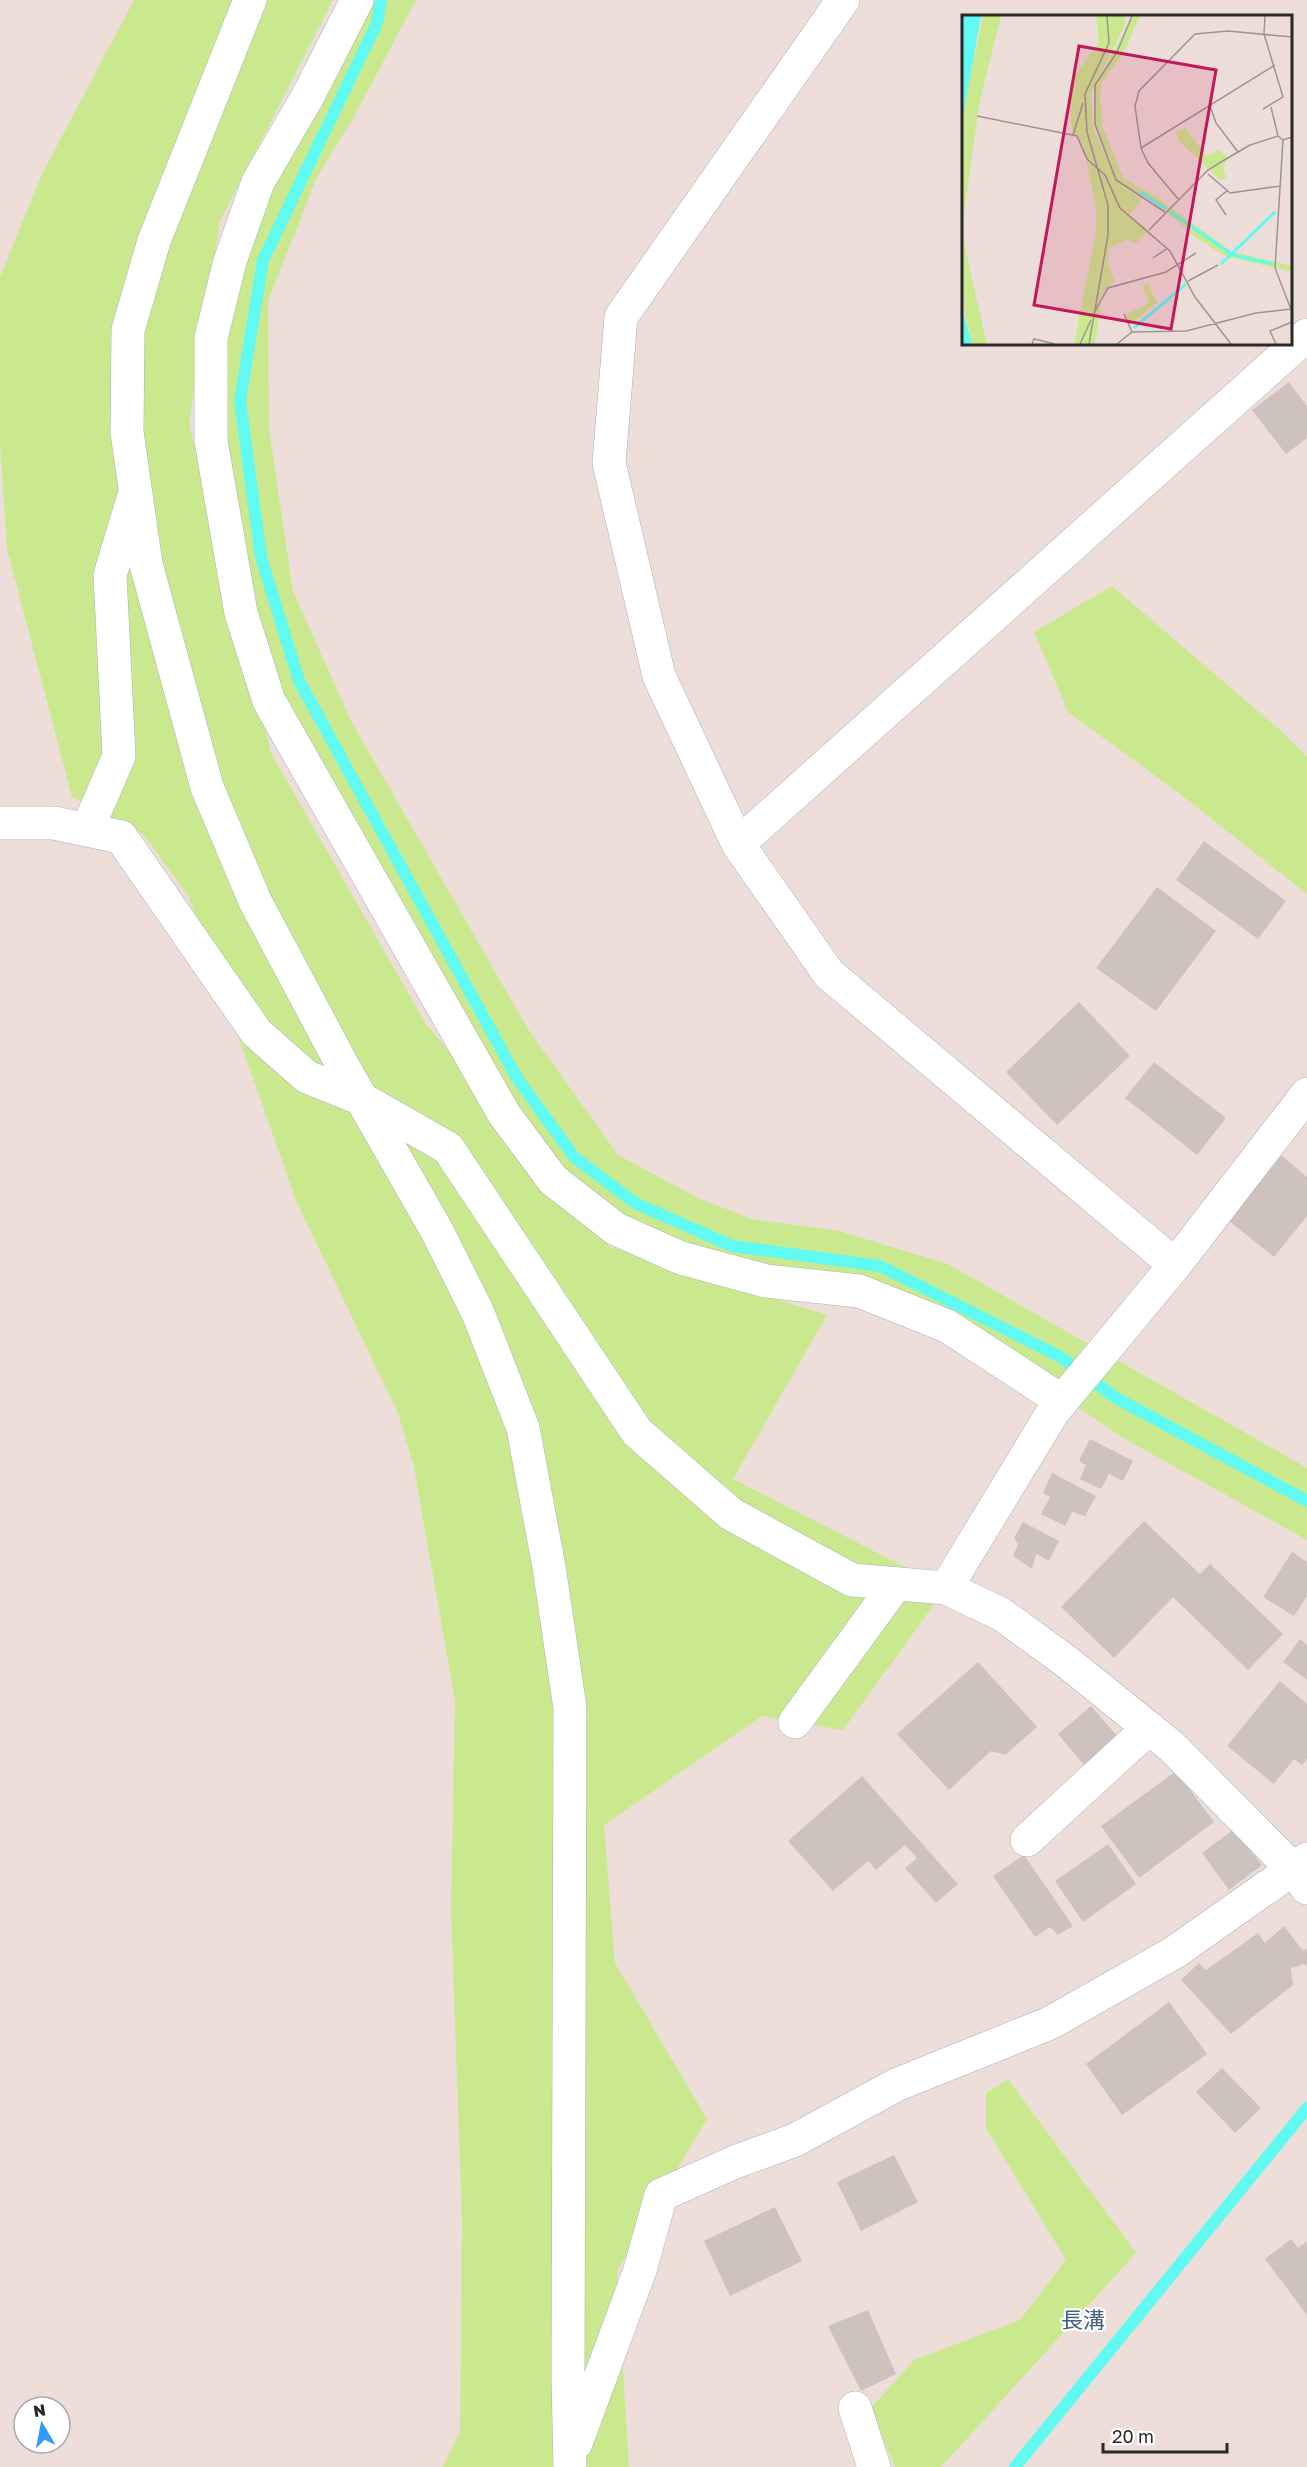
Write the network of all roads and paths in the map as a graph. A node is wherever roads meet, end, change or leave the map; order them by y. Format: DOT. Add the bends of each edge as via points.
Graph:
graph roads {
  1 [pos="250,0"];
  2 [pos="357,0"];
  3 [pos="843,0"];
  4 [pos="1306,339"];
  5 [pos="135,492"];
  6 [pos="0,823"];
  7 [pos="87,830"];
  8 [pos="738,844"];
  9 [pos="1307,1094"];
  10 [pos="362,1100"];
  11 [pos="1175,1265"];
  12 [pos="1062,1401"];
  13 [pos="896,1584"];
  14 [pos="946,1588"];
  15 [pos="795,1722"];
  16 [pos="1149,1728"];
  17 [pos="1027,1840"];
  18 [pos="1303,1872"];
  19 [pos="855,2408"];
  20 [pos="569,2464"];
  21 [pos="874,2467"];
  1 -- 5 [label="street" via="154,241 128,330 127,432"];
  2 -- 12 [label="street" via="258,182 230,261 211,338 211,441 241,613 269,702 504,1113 554,1180 616,1229 681,1258 766,1281 859,1291 947,1326"];
  3 -- 8 [label="street" via="621,318 609,463 659,676"];
  4 -- 8 [label="street"];
  5 -- 7 [label="street" via="110,574 119,756"];
  5 -- 10 [label="street" via="146,564 207,787 255,901"];
  6 -- 7 [label="street" via="54,823"];
  7 -- 10 [label="street" via="121,837 256,1032 307,1077"];
  8 -- 11 [label="street" via="829,974"];
  9 -- 11 [label="street"];
  10 -- 13 [label="street" via="448,1148 637,1432 730,1514 852,1580"];
  10 -- 20 [label="street" via="437,1231 478,1313 523,1428 560,1637 570,1708"];
  11 -- 12 [label="street"];
  12 -- 14 [label="street"];
  13 -- 14 [label="street"];
  13 -- 15 [label="street"];
  14 -- 16 [label="street" via="1001,1614"];
  16 -- 17 [label="street"];
  16 -- 18 [label="street"];
  18 -- 20 [label="street" via="1175,1952 1050,2023 896,2085 795,2140 662,2195 640,2270"];
  19 -- 21 [label="street"];
}
